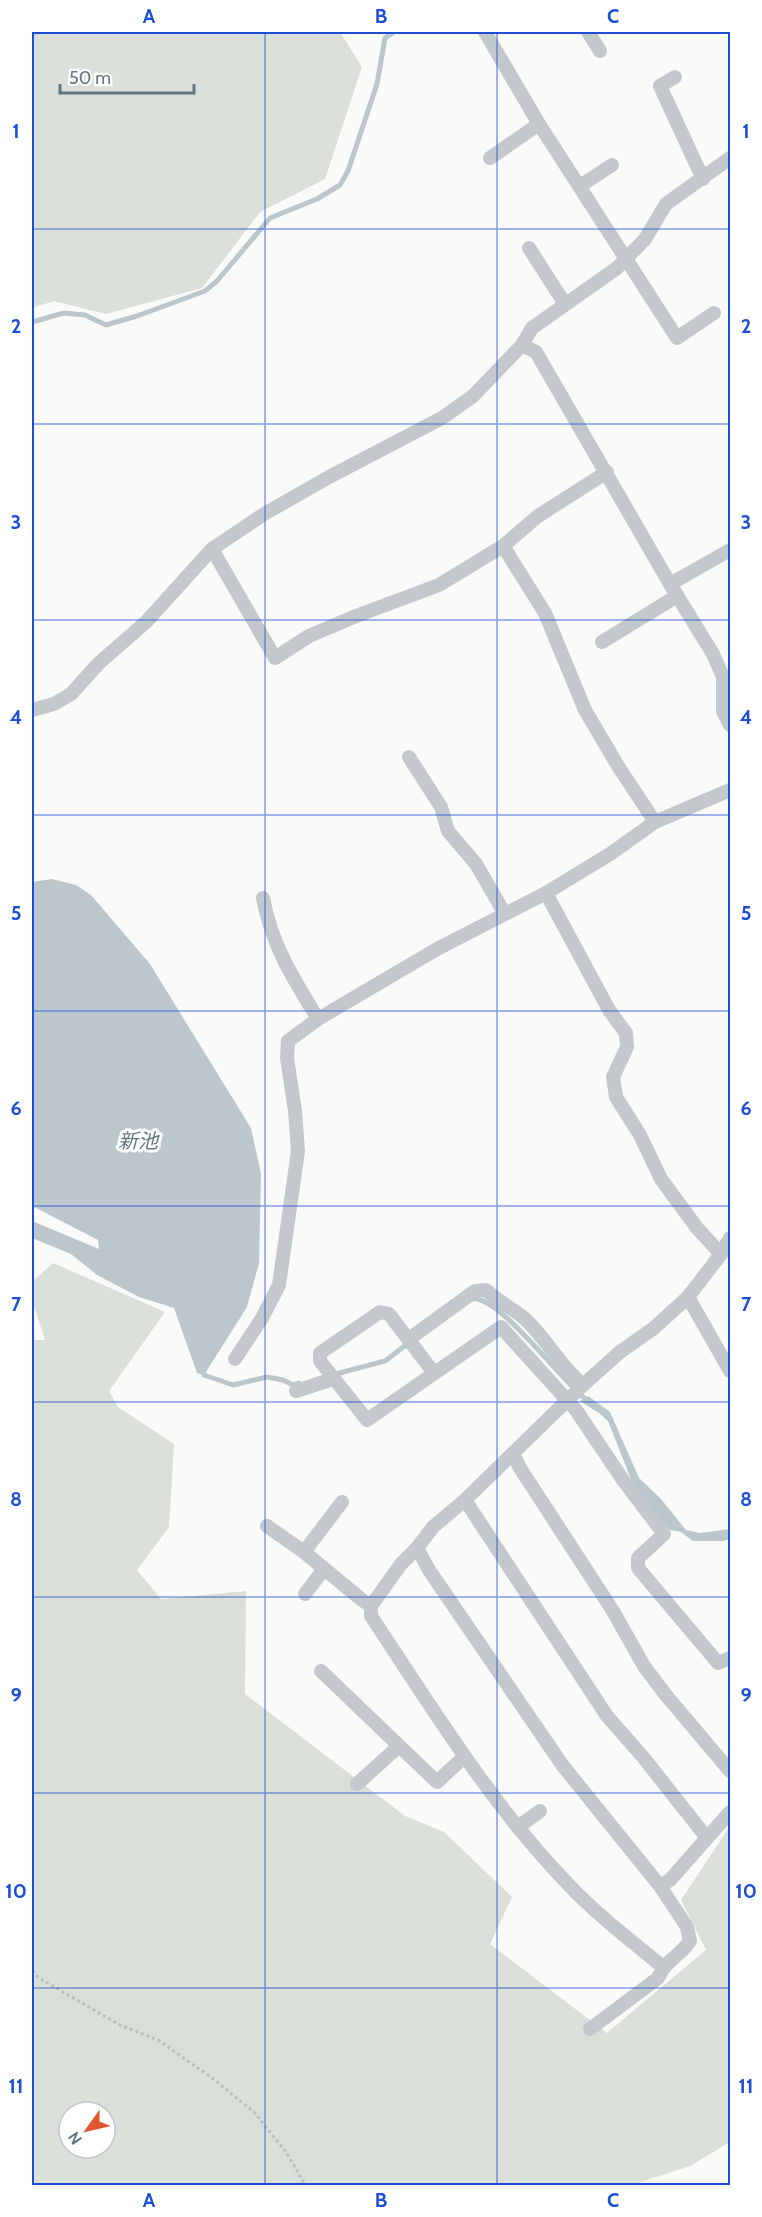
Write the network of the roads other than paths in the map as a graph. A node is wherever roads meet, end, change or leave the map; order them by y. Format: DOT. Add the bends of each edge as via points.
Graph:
graph roads {
  1 [pos="485,32"];
  2 [pos="588,32"];
  3 [pos="600,51"];
  4 [pos="675,77"];
  5 [pos="539,124"];
  6 [pos="490,158"];
  7 [pos="730,158"];
  8 [pos="612,165"];
  9 [pos="704,179"];
  10 [pos="580,186"];
  11 [pos="529,248"];
  12 [pos="626,258"];
  13 [pos="566,304"];
  14 [pos="714,313"];
  15 [pos="522,345"];
  16 [pos="607,472"];
  17 [pos="502,546"];
  18 [pos="213,549"];
  19 [pos="730,550"];
  20 [pos="674,590"];
  21 [pos="602,642"];
  22 [pos="32,710"];
  23 [pos="730,726"];
  24 [pos="409,757"];
  25 [pos="730,790"];
  26 [pos="655,822"];
  27 [pos="546,893"];
  28 [pos="262,898"];
  29 [pos="505,914"];
  30 [pos="318,1020"];
  31 [pos="730,1238"];
  32 [pos="721,1254"];
  33 [pos="688,1297"];
  34 [pos="409,1339"];
  35 [pos="235,1359"];
  36 [pos="730,1371"];
  37 [pos="434,1372"];
  38 [pos="333,1379"];
  39 [pos="296,1391"];
  40 [pos="576,1392"];
  41 [pos="513,1454"];
  42 [pos="465,1500"];
  43 [pos="342,1502"];
  44 [pos="267,1526"];
  45 [pos="417,1548"];
  46 [pos="304,1551"];
  47 [pos="324,1569"];
  48 [pos="305,1594"];
  49 [pos="372,1606"];
  50 [pos="730,1658"];
  51 [pos="321,1671"];
  52 [pos="398,1747"];
  53 [pos="464,1757"];
  54 [pos="730,1771"];
  55 [pos="357,1784"];
  56 [pos="540,1811"];
  57 [pos="730,1812"];
  58 [pos="518,1827"];
  59 [pos="707,1838"];
  60 [pos="660,1886"];
  61 [pos="663,1967"];
  62 [pos="590,2029"];
  1 -- 5 [label="street"];
  2 -- 3 [label="street"];
  4 -- 9 [label="street" via="660,86"];
  5 -- 6 [label="street"];
  5 -- 10 [label="street"];
  7 -- 9 [label="street"];
  8 -- 10 [label="street"];
  9 -- 12 [label="street" via="666,204 645,239"];
  10 -- 12 [label="street"];
  11 -- 13 [label="street"];
  12 -- 13 [label="street"];
  12 -- 14 [label="street" via="677,338"];
  13 -- 15 [label="street" via="532,328"];
  15 -- 16 [label="street" via="536,352"];
  15 -- 18 [label="street" via="472,396 442,418 264,514"];
  16 -- 17 [label="street" via="538,516"];
  16 -- 20 [label="street"];
  17 -- 18 [label="street" via="439,585 309,636 275,658"];
  17 -- 26 [label="street" via="545,613 585,710"];
  18 -- 22 [label="street" via="146,622 70,694 54,704"];
  19 -- 20 [label="street"];
  20 -- 21 [label="street"];
  20 -- 23 [label="street" via="723,677 723,711"];
  24 -- 29 [label="street" via="441,807 448,831 476,864"];
  25 -- 26 [label="street"];
  26 -- 27 [label="street"];
  27 -- 29 [label="street"];
  27 -- 32 [label="street" via="609,1010 626,1033 627,1047 613,1077 616,1097 661,1179"];
  28 -- 30 [label="street" via="282,961"];
  29 -- 30 [label="street" via="436,949"];
  30 -- 35 [label="street" via="288,1041 298,1150 279,1285"];
  31 -- 32 [label="street"];
  32 -- 33 [label="street"];
  33 -- 36 [label="street"];
  33 -- 40 [label="street"];
  34 -- 37 [label="street"];
  34 -- 38 [label="street" via="389,1314 380,1312 320,1353 320,1361"];
  34 -- 40 [label="street" via="476,1291 486,1290 524,1317 572,1376"];
  37 -- 38 [label="street" via="367,1420"];
  37 -- 40 [label="street" via="501,1327"];
  38 -- 39 [label="street"];
  40 -- 41 [label="street"];
  40 -- 50 [label="street" via="576,1410 664,1534 638,1558 638,1568 718,1663"];
  41 -- 42 [label="street"];
  41 -- 54 [label="street" via="644,1666"];
  42 -- 45 [label="street" via="433,1527"];
  42 -- 59 [label="street" via="607,1716"];
  43 -- 46 [label="street"];
  44 -- 46 [label="street"];
  45 -- 49 [label="street"];
  45 -- 60 [label="street" via="563,1766"];
  46 -- 47 [label="street"];
  47 -- 48 [label="street"];
  47 -- 49 [label="street"];
  49 -- 53 [label="street" via="370,1616"];
  51 -- 52 [label="street"];
  52 -- 53 [label="street" via="437,1782"];
  52 -- 55 [label="street"];
  53 -- 58 [label="street"];
  56 -- 58 [label="street"];
  57 -- 59 [label="street"];
  58 -- 61 [label="street" via="567,1884"];
  59 -- 60 [label="street"];
  60 -- 61 [label="street" via="687,1927 690,1941 683,1952"];
  61 -- 62 [label="street" via="658,1978"];
}
